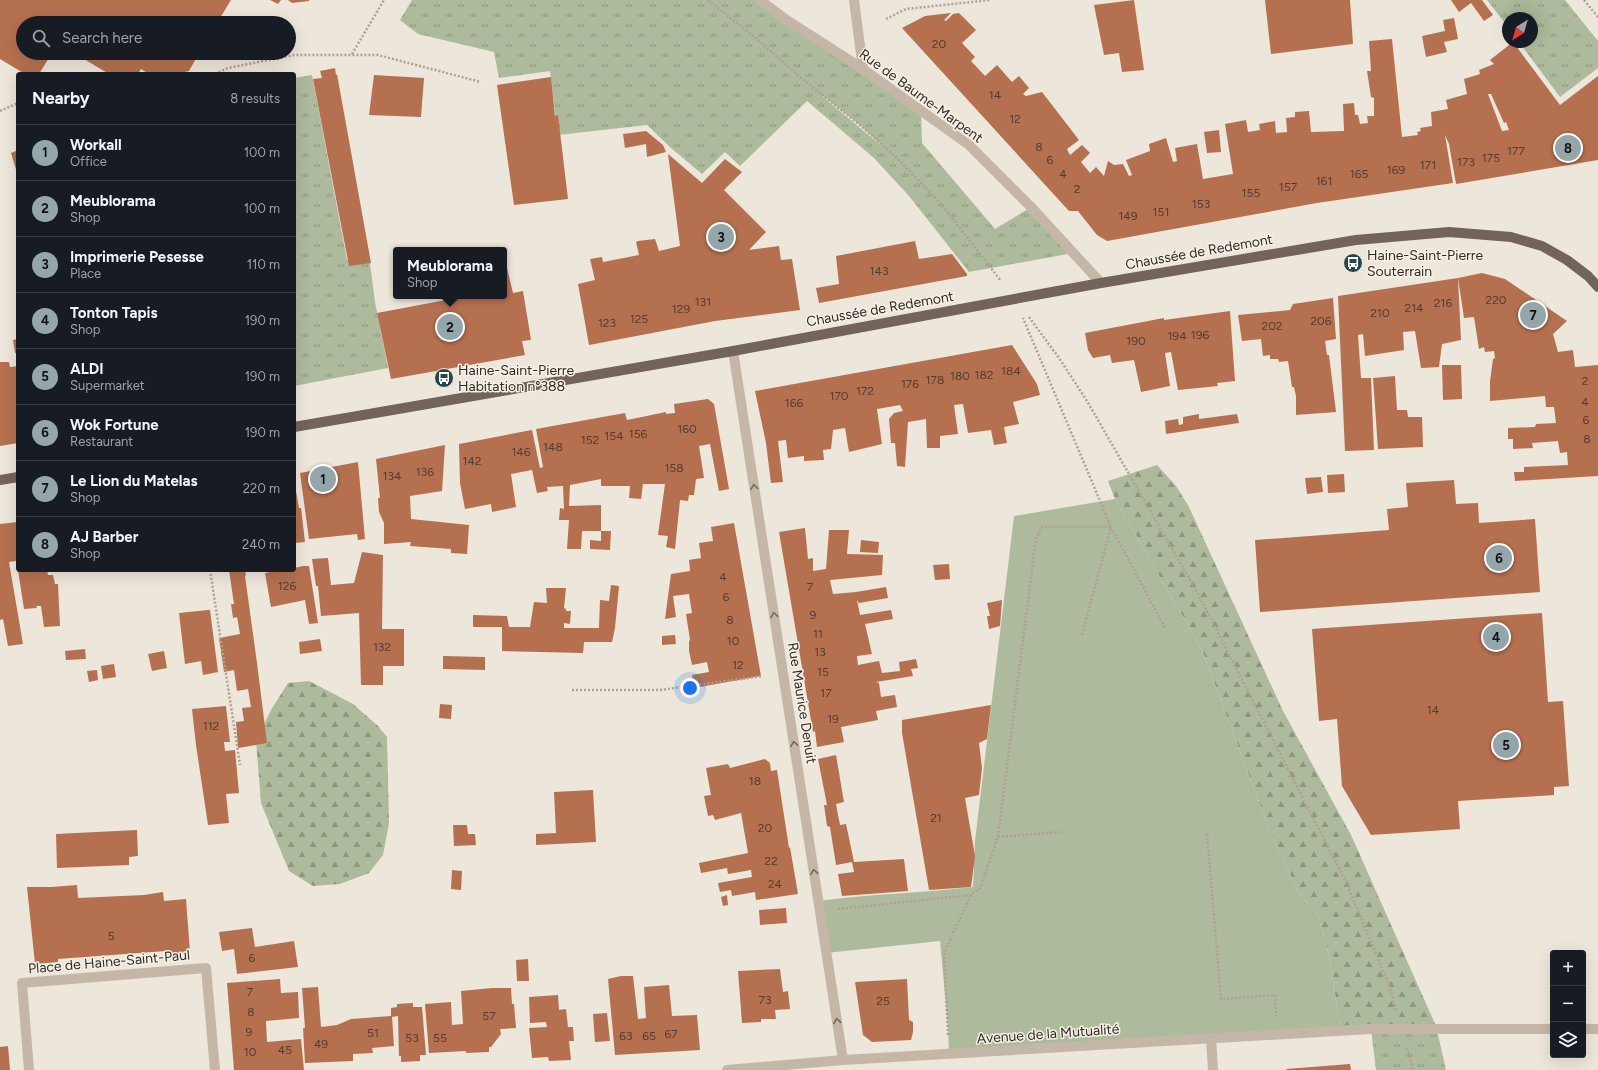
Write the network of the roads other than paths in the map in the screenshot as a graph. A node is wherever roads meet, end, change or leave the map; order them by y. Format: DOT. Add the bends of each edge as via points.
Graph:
graph roads {
  1 [pos="760,0"];
  2 [pos="854,0"];
  3 [pos="862,69"];
  4 [pos="1101,283"];
  5 [pos="1598,287"];
  6 [pos="733,351"];
  7 [pos="296,427"];
  8 [pos="16,477"];
  9 [pos="0,480"];
  10 [pos="1550,1029"];
  11 [pos="1586,1029"];
  12 [pos="1598,1029"];
  13 [pos="1211,1038"];
  14 [pos="843,1060"];
  15 [pos="29,1070"];
  16 [pos="215,1070"];
  17 [pos="728,1070"];
  18 [pos="1213,1070"];
  1 -- 3 [label="street, Rue de Baume-Marpent"];
  2 -- 3 [label="street"];
  3 -- 4 [label="street, Rue de Baume-Marpent" via="969,145"];
  4 -- 5 [label="main road, Chaussée de Redemont" via="1356,240 1449,232 1512,237 1542,246 1567,260"];
  4 -- 6 [label="main road, Chaussée de Redemont"];
  6 -- 7 [label="main road, Chaussée de Redemont"];
  14 -- 6 [label="street, Rue Maurice Denuit, one-way"];
  8 -- 9 [label="main road"];
  10 -- 13 [label="street, Avenue de la Mutualité, bridge" via="1371,1028"];
  11 -- 12 [label="street"];
  13 -- 14 [label="street, Avenue de la Mutualité"];
  13 -- 18 [label="street"];
  14 -- 17 [label="street, Avenue de la Mutualité"];
  15 -- 16 [label="street, Place de Haine-Saint-Paul" via="22,983 206,968"];
}
